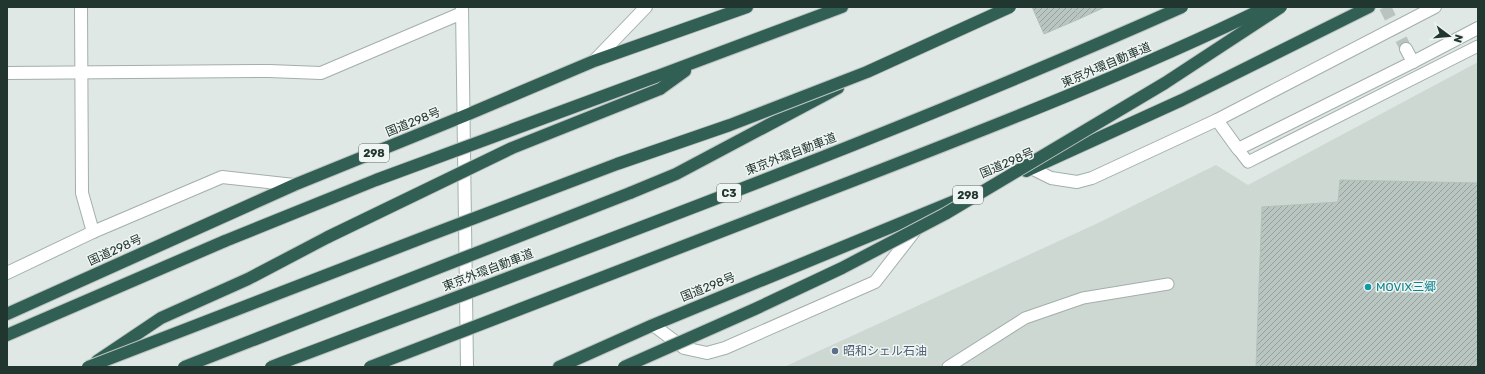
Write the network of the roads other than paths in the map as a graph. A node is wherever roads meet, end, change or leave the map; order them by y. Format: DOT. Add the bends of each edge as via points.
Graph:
graph roads {
  1 [pos="81,7"];
  2 [pos="646,7"];
  3 [pos="747,7"];
  4 [pos="842,7"];
  5 [pos="1010,7"];
  6 [pos="1182,7"];
  7 [pos="1267,7"];
  8 [pos="1281,7"];
  9 [pos="1369,7"];
  10 [pos="1435,7"];
  11 [pos="462,10"];
  12 [pos="1478,28"];
  13 [pos="1478,46"];
  14 [pos="1406,49"];
  15 [pos="594,61"];
  16 [pos="1413,62"];
  17 [pos="82,72"];
  18 [pos="867,72"];
  19 [pos="7,73"];
  20 [pos="658,83"];
  21 [pos="464,116"];
  22 [pos="1217,120"];
  23 [pos="1238,149"];
  24 [pos="1032,168"];
  25 [pos="294,185"];
  26 [pos="930,211"];
  27 [pos="92,232"];
  28 [pos="7,273"];
  29 [pos="1168,284"];
  30 [pos="7,314"];
  31 [pos="653,325"];
  32 [pos="7,335"];
  33 [pos="410,352"];
  34 [pos="88,367"];
  35 [pos="184,367"];
  36 [pos="271,367"];
  37 [pos="370,367"];
  38 [pos="383,367"];
  39 [pos="467,367"];
  40 [pos="559,367"];
  41 [pos="624,367"];
  42 [pos="948,367"];
  1 -- 17 [label="street"];
  2 -- 15 [label="street"];
  3 -- 15 [label="highway, 国道298号 / 298"];
  4 -- 20 [label="highway" via="699,60"];
  5 -- 18 [label="highway, bridge"];
  6 -- 36 [label="highway, 東京外環自動車道 / C3, bridge" via="944,109"];
  7 -- 33 [label="highway, 東京外環自動車道, bridge" via="1114,78"];
  8 -- 41 [label="highway, bridge" via="1165,83 944,214 842,268"];
  9 -- 24 [label="highway, 国道298号 / 298" via="1182,100"];
  10 -- 22 [label="street"];
  11 -- 17 [label="street" via="321,73"];
  11 -- 21 [label="street"];
  12 -- 16 [label="street"];
  13 -- 23 [label="lane" via="1248,162"];
  14 -- 16 [label="street"];
  15 -- 21 [label="highway, 国道298号 / 298"];
  16 -- 23 [label="street"];
  17 -- 19 [label="street"];
  17 -- 27 [label="street" via="82,193"];
  18 -- 34 [label="highway, bridge" via="730,125 617,164"];
  18 -- 35 [label="highway, bridge" via="676,174"];
  20 -- 32 [label="highway, bridge" via="376,180 225,241"];
  20 -- 34 [label="highway, bridge" via="414,194 248,279 161,318"];
  21 -- 25 [label="highway, 国道298号 / 298"];
  21 -- 39 [label="street"];
  22 -- 23 [label="street"];
  22 -- 24 [label="street" via="1092,178 1077,182 1051,178"];
  24 -- 26 [label="highway, 国道298号 / 298"];
  25 -- 27 [label="street" via="222,177"];
  25 -- 30 [label="highway, 国道298号 / 298"];
  26 -- 31 [label="highway, 国道298号 / 298"];
  26 -- 31 [label="street" via="876,282 725,348 707,353 684,348"];
  27 -- 28 [label="street"];
  29 -- 42 [label="lane" via="1083,298 1025,318"];
  31 -- 40 [label="highway, 国道298号 / 298"];
  33 -- 37 [label="highway, 東京外環自動車道, bridge"];
  33 -- 38 [label="highway, bridge"];
}
